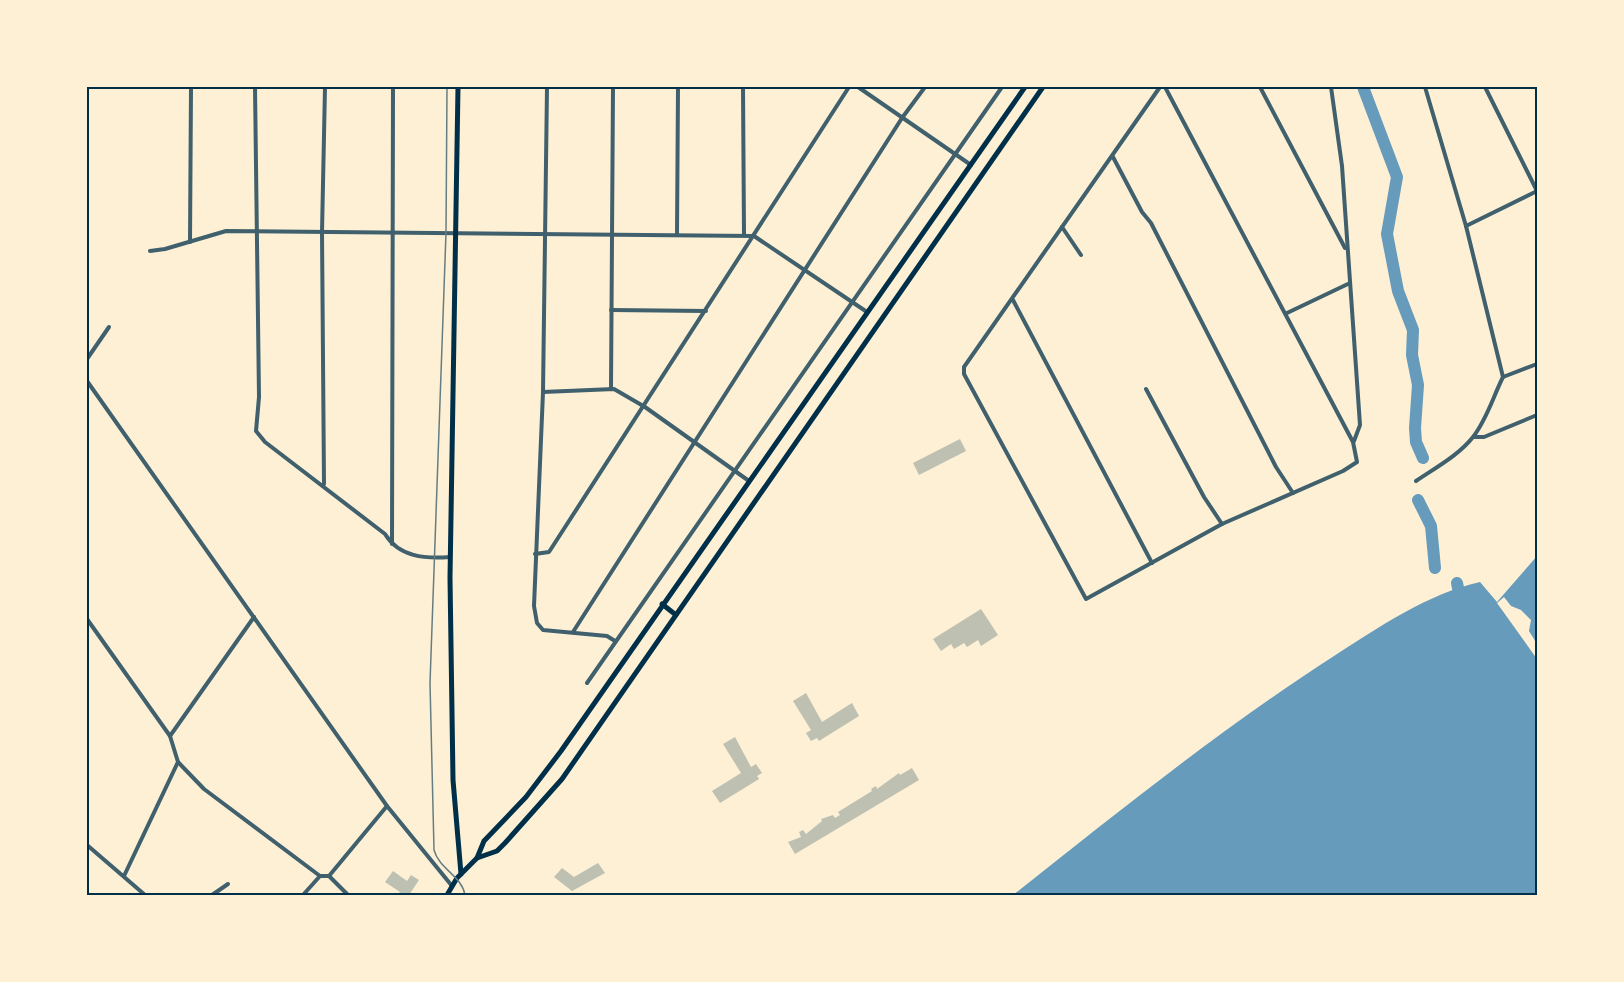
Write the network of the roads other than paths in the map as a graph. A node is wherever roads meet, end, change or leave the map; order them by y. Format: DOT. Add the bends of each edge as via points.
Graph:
graph roads {
  1 [pos="191,87"];
  2 [pos="255,87"];
  3 [pos="325,87"];
  4 [pos="393,87"];
  5 [pos="458,87"];
  6 [pos="547,87"];
  7 [pos="613,87"];
  8 [pos="678,87"];
  9 [pos="743,87"];
  10 [pos="849,87"];
  11 [pos="858,87"];
  12 [pos="925,87"];
  13 [pos="1002,87"];
  14 [pos="1025,87"];
  15 [pos="1042,87"];
  16 [pos="1160,87"];
  17 [pos="1165,87"];
  18 [pos="1260,87"];
  19 [pos="1331,87"];
  20 [pos="1425,87"];
  21 [pos="1485,87"];
  22 [pos="902,118"];
  23 [pos="955,153"];
  24 [pos="1113,157"];
  25 [pos="972,165"];
  26 [pos="1537,191"];
  27 [pos="1466,226"];
  28 [pos="1062,227"];
  29 [pos="256,231"];
  30 [pos="322,232"];
  31 [pos="393,233"];
  32 [pos="456,234"];
  33 [pos="545,234"];
  34 [pos="612,234"];
  35 [pos="677,234"];
  36 [pos="744,235"];
  37 [pos="754,236"];
  38 [pos="190,242"];
  39 [pos="150,250"];
  40 [pos="1346,250"];
  41 [pos="1081,255"];
  42 [pos="805,269"];
  43 [pos="1350,283"];
  44 [pos="1012,300"];
  45 [pos="853,302"];
  46 [pos="611,310"];
  47 [pos="706,311"];
  48 [pos="867,312"];
  49 [pos="1287,313"];
  50 [pos="109,327"];
  51 [pos="87,359"];
  52 [pos="1537,363"];
  53 [pos="1503,377"];
  54 [pos="87,381"];
  55 [pos="610,389"];
  56 [pos="1146,389"];
  57 [pos="543,392"];
  58 [pos="645,407"];
  59 [pos="1537,415"];
  60 [pos="1473,437"];
  61 [pos="695,442"];
  62 [pos="1353,442"];
  63 [pos="733,470"];
  64 [pos="749,481"];
  65 [pos="1416,481"];
  66 [pos="324,485"];
  67 [pos="1293,493"];
  68 [pos="1222,524"];
  69 [pos="392,545"];
  70 [pos="535,554"];
  71 [pos="451,557"];
  72 [pos="1152,562"];
  73 [pos="662,604"];
  74 [pos="676,615"];
  75 [pos="254,617"];
  76 [pos="87,619"];
  77 [pos="573,632"];
  78 [pos="615,641"];
  79 [pos="587,683"];
  80 [pos="170,736"];
  81 [pos="178,762"];
  82 [pos="387,806"];
  83 [pos="87,844"];
  84 [pos="477,858"];
  85 [pos="461,874"];
  86 [pos="124,876"];
  87 [pos="320,876"];
  88 [pos="328,876"];
  89 [pos="228,884"];
  90 [pos="452,886"];
  91 [pos="145,895"];
  92 [pos="212,895"];
  93 [pos="303,895"];
  94 [pos="347,895"];
  95 [pos="447,895"];
  1 -- 38 [label="street"];
  2 -- 29 [label="street"];
  3 -- 30 [label="street"];
  4 -- 31 [label="street"];
  5 -- 32 [label="main road"];
  6 -- 33 [label="street"];
  7 -- 34 [label="street"];
  8 -- 35 [label="street"];
  9 -- 36 [label="street"];
  10 -- 37 [label="street"];
  11 -- 22 [label="street"];
  12 -- 22 [label="street"];
  13 -- 23 [label="street"];
  14 -- 25 [label="main road"];
  15 -- 74 [label="main road"];
  16 -- 24 [label="street"];
  17 -- 49 [label="street"];
  18 -- 40 [label="street"];
  19 -- 40 [label="street" via="1342,166"];
  20 -- 27 [label="street"];
  21 -- 26 [label="street"];
  22 -- 23 [label="street"];
  22 -- 42 [label="street"];
  23 -- 25 [label="street"];
  23 -- 45 [label="street"];
  24 -- 28 [label="street"];
  24 -- 67 [label="street"];
  25 -- 48 [label="main road"];
  26 -- 27 [label="street"];
  27 -- 53 [label="street"];
  28 -- 41 [label="street"];
  28 -- 44 [label="street"];
  29 -- 30 [label="street"];
  29 -- 38 [label="street" via="226,231"];
  29 -- 66 [label="street" via="256,431 265,442"];
  30 -- 31 [label="street"];
  30 -- 66 [label="street"];
  31 -- 32 [label="street"];
  31 -- 69 [label="street"];
  32 -- 33 [label="street"];
  32 -- 71 [label="main road"];
  33 -- 34 [label="street"];
  33 -- 57 [label="street"];
  34 -- 35 [label="street"];
  34 -- 46 [label="street"];
  35 -- 36 [label="street"];
  36 -- 37 [label="street"];
  37 -- 42 [label="street"];
  37 -- 47 [label="street"];
  38 -- 39 [label="street"];
  40 -- 43 [label="street"];
  42 -- 45 [label="street"];
  42 -- 61 [label="street"];
  43 -- 49 [label="street"];
  43 -- 62 [label="street" via="1360,425"];
  44 -- 72 [label="street"];
  44 -- 72 [label="street" via="963,370 1048,533 1086,599"];
  45 -- 48 [label="street"];
  45 -- 63 [label="street"];
  46 -- 47 [label="street"];
  46 -- 55 [label="street"];
  47 -- 58 [label="street"];
  48 -- 64 [label="main road"];
  49 -- 62 [label="street"];
  50 -- 51 [label="street"];
  52 -- 53 [label="street"];
  53 -- 60 [label="street"];
  54 -- 75 [label="street"];
  55 -- 57 [label="street"];
  55 -- 58 [label="street"];
  56 -- 68 [label="street"];
  57 -- 70 [label="street"];
  58 -- 61 [label="street"];
  58 -- 70 [label="street" via="549,552"];
  59 -- 60 [label="street" via="1484,437"];
  60 -- 65 [label="street"];
  61 -- 63 [label="street"];
  61 -- 77 [label="street"];
  62 -- 67 [label="street" via="1357,462"];
  63 -- 64 [label="street"];
  63 -- 78 [label="street"];
  64 -- 73 [label="main road"];
  66 -- 69 [label="street" via="385,534"];
  67 -- 68 [label="street"];
  68 -- 72 [label="street"];
  69 -- 71 [label="street" via="416,556"];
  70 -- 77 [label="street" via="534,606 538,626 546,631"];
  71 -- 85 [label="main road" via="453,780"];
  73 -- 74 [label="main road"];
  73 -- 84 [label="main road" via="561,751 526,797 484,841"];
  74 -- 84 [label="main road" via="562,779 497,851"];
  75 -- 80 [label="street"];
  75 -- 82 [label="street"];
  76 -- 80 [label="street"];
  77 -- 78 [label="street" via="607,636"];
  78 -- 79 [label="street"];
  80 -- 81 [label="street"];
  81 -- 86 [label="street"];
  81 -- 87 [label="street" via="204,789"];
  82 -- 88 [label="street"];
  82 -- 90 [label="street"];
  83 -- 86 [label="street"];
  84 -- 85 [label="main road"];
  85 -- 90 [label="main road"];
  86 -- 91 [label="street"];
  87 -- 88 [label="street"];
  87 -- 93 [label="street"];
  88 -- 94 [label="street"];
  89 -- 92 [label="street"];
  90 -- 95 [label="main road"];
}
